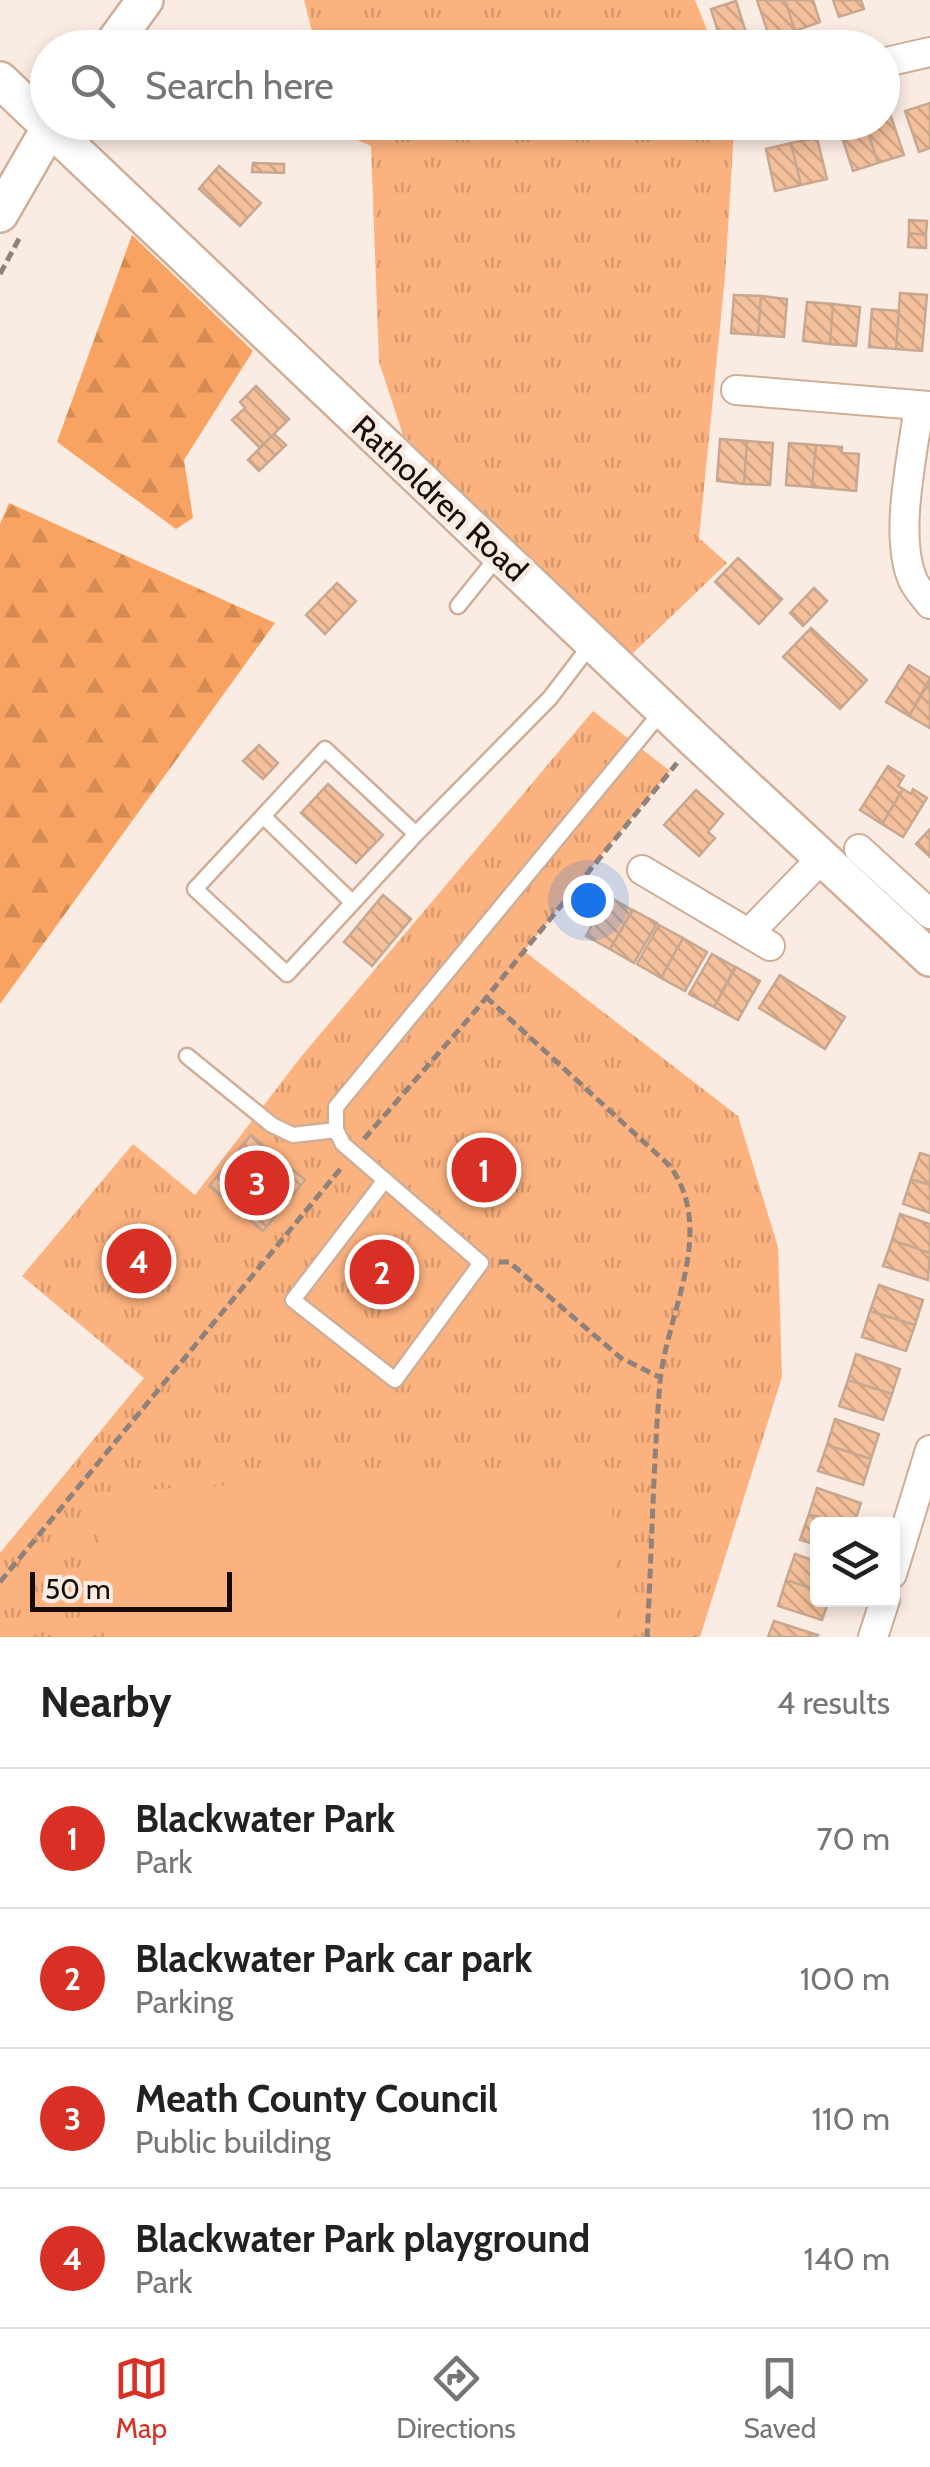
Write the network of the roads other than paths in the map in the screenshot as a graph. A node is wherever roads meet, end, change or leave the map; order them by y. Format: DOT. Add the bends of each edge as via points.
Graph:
graph roads {
  1 [pos="145,0"];
  2 [pos="123,30"];
  3 [pos="930,52"];
  4 [pos="900,60"];
  5 [pos="0,80"];
  6 [pos="30,106"];
  7 [pos="42,140"];
  8 [pos="67,140"];
  9 [pos="0,214"];
  10 [pos="736,390"];
  11 [pos="924,406"];
  12 [pos="500,554"];
  13 [pos="930,604"];
  14 [pos="458,606"];
  15 [pos="593,642"];
  16 [pos="663,709"];
  17 [pos="263,816"];
  18 [pos="416,834"];
  19 [pos="859,849"];
  20 [pos="823,857"];
  21 [pos="642,870"];
  22 [pos="352,902"];
  23 [pos="893,902"];
  24 [pos="930,914"];
  25 [pos="930,958"];
  26 [pos="187,1056"];
  27 [pos="336,1130"];
  28 [pos="384,1180"];
  29 [pos="930,1450"];
  30 [pos="920,1519"];
  31 [pos="900,1558"];
  32 [pos="883,1607"];
  33 [pos="874,1637"];
  1 -- 2 [label="street"];
  3 -- 4 [label="street"];
  5 -- 6 [label="street, Ratholdren Road"];
  7 -- 9 [label="street"];
  8 -- 12 [label="street, Ratholdren Road"];
  10 -- 11 [label="street"];
  11 -- 13 [label="street" via="906,520 907,556 912,580"];
  12 -- 14 [label="lane"];
  12 -- 15 [label="street, Ratholdren Road"];
  15 -- 16 [label="street, Ratholdren Road"];
  15 -- 18 [label="lane" via="550,698"];
  16 -- 20 [label="street, Ratholdren Road"];
  16 -- 27 [label="lane" via="336,1107"];
  17 -- 18 [label="lane" via="324,750"];
  17 -- 22 [label="lane"];
  17 -- 22 [label="lane" via="194,890 286,974"];
  18 -- 22 [label="lane"];
  19 -- 23 [label="street, Ratholdren Road"];
  20 -- 21 [label="street" via="760,939"];
  20 -- 23 [label="street, Ratholdren Road"];
  23 -- 24 [label="street, Ratholdren Road"];
  23 -- 25 [label="street, Ratholdren Road"];
  26 -- 27 [label="lane" via="272,1126 293,1135"];
  27 -- 28 [label="lane"];
  28 -- 28 [label="lane" via="481,1263 395,1380 293,1300"];
  29 -- 30 [label="street"];
  30 -- 31 [label="street"];
  32 -- 33 [label="street"];
}
